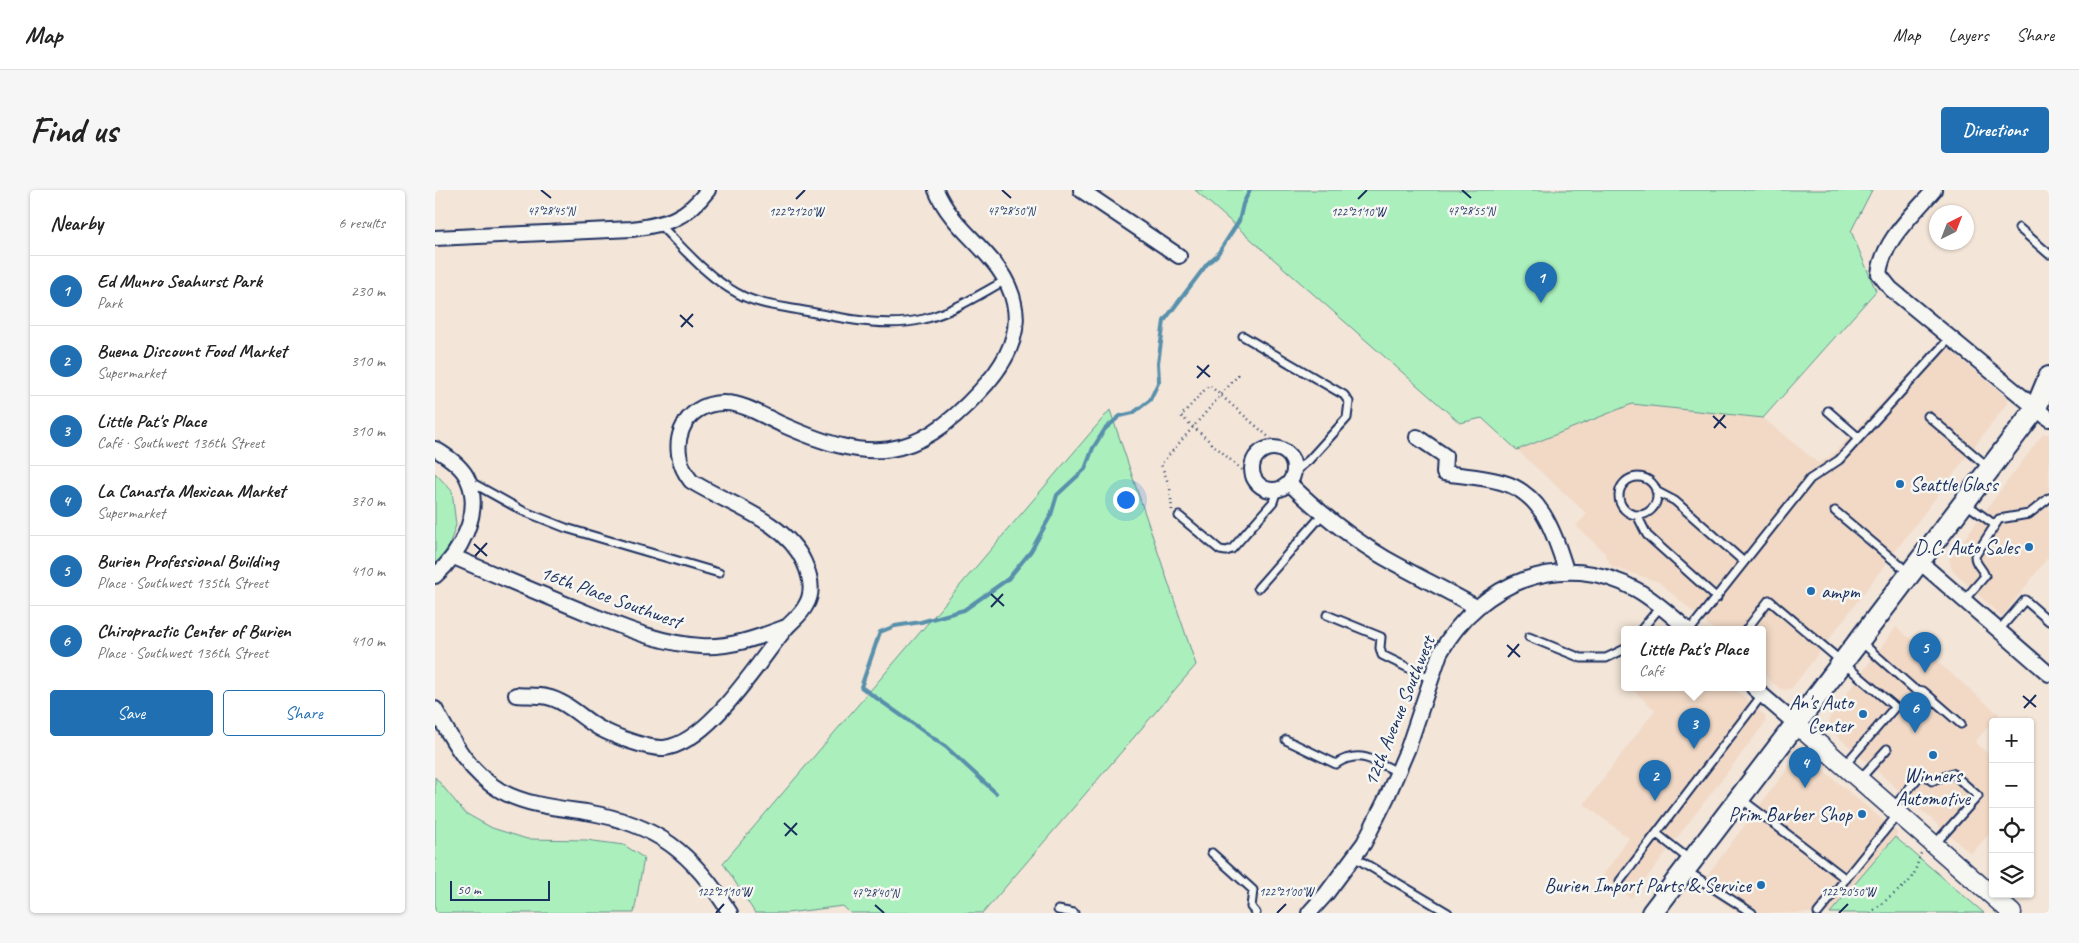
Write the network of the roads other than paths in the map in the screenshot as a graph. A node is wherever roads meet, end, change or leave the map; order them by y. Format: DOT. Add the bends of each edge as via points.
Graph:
graph roads {
  1 [pos="708,190"];
  2 [pos="936,190"];
  3 [pos="1081,190"];
  4 [pos="1934,190"];
  5 [pos="659,225"];
  6 [pos="2019,228"];
  7 [pos="435,238"];
  8 [pos="2049,254"];
  9 [pos="1179,256"];
  10 [pos="1006,280"];
  11 [pos="1243,336"];
  12 [pos="1950,338"];
  13 [pos="2049,377"];
  14 [pos="2045,409"];
  15 [pos="1828,411"];
  16 [pos="1928,416"];
  17 [pos="1417,437"];
  18 [pos="1859,438"];
  19 [pos="435,449"];
  20 [pos="1990,469"];
  21 [pos="469,481"];
  22 [pos="1287,481"];
  23 [pos="1656,491"];
  24 [pos="2049,498"];
  25 [pos="1964,503"];
  26 [pos="1835,511"];
  27 [pos="1323,514"];
  28 [pos="1637,515"];
  29 [pos="1179,516"];
  30 [pos="1995,525"];
  31 [pos="454,557"];
  32 [pos="1744,562"];
  33 [pos="1915,568"];
  34 [pos="1566,570"];
  35 [pos="719,572"];
  36 [pos="435,576"];
  37 [pos="1258,588"];
  38 [pos="1717,598"];
  39 [pos="1964,600"];
  40 [pos="1661,606"];
  41 [pos="1477,607"];
  42 [pos="1327,615"];
  43 [pos="2049,621"];
  44 [pos="787,626"];
  45 [pos="1644,626"];
  46 [pos="1684,626"];
  47 [pos="1692,626"];
  48 [pos="1749,626"];
  49 [pos="1999,630"];
  50 [pos="1529,637"];
  51 [pos="1860,641"];
  52 [pos="1621,650"];
  53 [pos="1844,662"];
  54 [pos="2048,671"];
  55 [pos="1431,679"];
  56 [pos="1758,691"];
  57 [pos="516,695"];
  58 [pos="435,709"];
  59 [pos="1796,724"];
  60 [pos="1961,724"];
  61 [pos="1287,740"];
  62 [pos="1887,749"];
  63 [pos="1844,766"];
  64 [pos="1398,772"];
  65 [pos="1859,780"];
  66 [pos="1740,798"];
  67 [pos="1895,811"];
  68 [pos="1657,834"];
  69 [pos="1928,848"];
  70 [pos="1212,854"];
  71 [pos="1354,857"];
  72 [pos="1688,865"];
  73 [pos="1846,879"];
  74 [pos="1620,881"];
  75 [pos="1058,910"];
  76 [pos="730,913"];
  77 [pos="1074,913"];
  78 [pos="1256,913"];
  79 [pos="1309,913"];
  80 [pos="1448,913"];
  81 [pos="1652,913"];
  82 [pos="1752,913"];
  83 [pos="1818,913"];
  84 [pos="2012,913"];
  1 -- 5 [label="street" via="682,217"];
  2 -- 10 [label="street" via="949,214"];
  3 -- 9 [label="street"];
  4 -- 12 [label="street" via="1887,246 1879,274 1891,289"];
  5 -- 7 [label="street"];
  5 -- 10 [label="lane" via="735,293 754,301 864,322 923,320 946,312"];
  6 -- 8 [label="lane"];
  10 -- 44 [label="street" via="1015,305 1016,327 1003,363 966,407 931,434 902,448 853,449 829,444 727,402 703,407 686,422 677,444 678,457 691,480 767,522 790,542 803,560 811,583 810,595 799,616"];
  11 -- 22 [label="lane" via="1345,395 1349,402 1347,418"];
  12 -- 14 [label="street"];
  12 -- 18 [label="lane"];
  13 -- 14 [label="main road"];
  14 -- 20 [label="main road"];
  15 -- 18 [label="lane"];
  16 -- 20 [label="lane"];
  17 -- 34 [label="street" via="1445,456 1444,474 1501,482 1534,500 1552,530"];
  18 -- 32 [label="lane" via="1839,460 1810,479"];
  19 -- 21 [label="street" via="461,469"];
  20 -- 25 [label="main road"];
  21 -- 31 [label="street" via="470,519"];
  21 -- 35 [label="lane" via="523,511 566,528"];
  22 -- 27 [label="street"];
  22 -- 29 [label="lane" via="1273,502 1232,549 1226,551 1220,550"];
  23 -- 28 [label="lane" via="1653,508"];
  23 -- 28 [label="lane" via="1650,481 1639,477 1623,484 1619,495 1622,506"];
  23 -- 32 [label="lane" via="1675,501"];
  24 -- 30 [label="lane" via="2029,514 2005,517"];
  25 -- 30 [label="lane"];
  25 -- 33 [label="main road"];
  26 -- 33 [label="lane"];
  27 -- 37 [label="lane"];
  27 -- 41 [label="street" via="1385,557"];
  28 -- 38 [label="lane" via="1647,535"];
  30 -- 39 [label="lane" via="1975,556 1975,562 1985,576"];
  31 -- 36 [label="street"];
  31 -- 44 [label="street, 16th Place Southwest" via="635,632 674,644 703,647 733,644"];
  32 -- 38 [label="lane"];
  33 -- 39 [label="street"];
  33 -- 51 [label="main road"];
  34 -- 40 [label="street, 12th Avenue Southwest" via="1595,573 1616,580"];
  34 -- 41 [label="street, 12th Avenue Southwest" via="1522,581 1501,590"];
  38 -- 47 [label="lane"];
  39 -- 49 [label="street"];
  40 -- 45 [label="lane"];
  40 -- 46 [label="street, 12th Avenue Southwest"];
  41 -- 55 [label="street, 12th Avenue Southwest" via="1448,638"];
  42 -- 55 [label="lane" via="1381,637 1382,655"];
  43 -- 49 [label="lane" via="2025,600"];
  44 -- 57 [label="street" via="706,726 677,745 662,748 641,744 600,728 547,697"];
  48 -- 53 [label="lane" via="1769,600"];
  49 -- 54 [label="street"];
  50 -- 52 [label="lane" via="1581,658 1606,658"];
  51 -- 53 [label="main road"];
  51 -- 60 [label="lane" via="1914,689 1923,691"];
  53 -- 59 [label="main road"];
  53 -- 63 [label="lane" via="1895,707"];
  55 -- 64 [label="street, 12th Avenue Southwest"];
  56 -- 59 [label="street"];
  56 -- 68 [label="lane"];
  58 -- 76 [label="street" via="458,750 484,779 502,792 531,802 641,827 661,836 695,864"];
  59 -- 63 [label="street"];
  59 -- 66 [label="main road"];
  61 -- 64 [label="lane" via="1336,764 1353,755 1363,756"];
  62 -- 65 [label="lane"];
  63 -- 65 [label="street"];
  64 -- 71 [label="street, 12th Avenue Southwest"];
  65 -- 67 [label="street"];
  66 -- 72 [label="main road"];
  66 -- 73 [label="lane"];
  67 -- 69 [label="street"];
  67 -- 69 [label="lane" via="1922,773 1932,781 1952,773 1978,796"];
  67 -- 73 [label="lane"];
  68 -- 72 [label="lane"];
  68 -- 74 [label="lane"];
  69 -- 84 [label="street"];
  70 -- 78 [label="lane" via="1253,890 1251,907"];
  71 -- 79 [label="street, 12th Avenue Southwest"];
  71 -- 80 [label="lane"];
  72 -- 81 [label="main road"];
  72 -- 82 [label="lane"];
  73 -- 83 [label="lane"];
  75 -- 77 [label="lane"];
}
